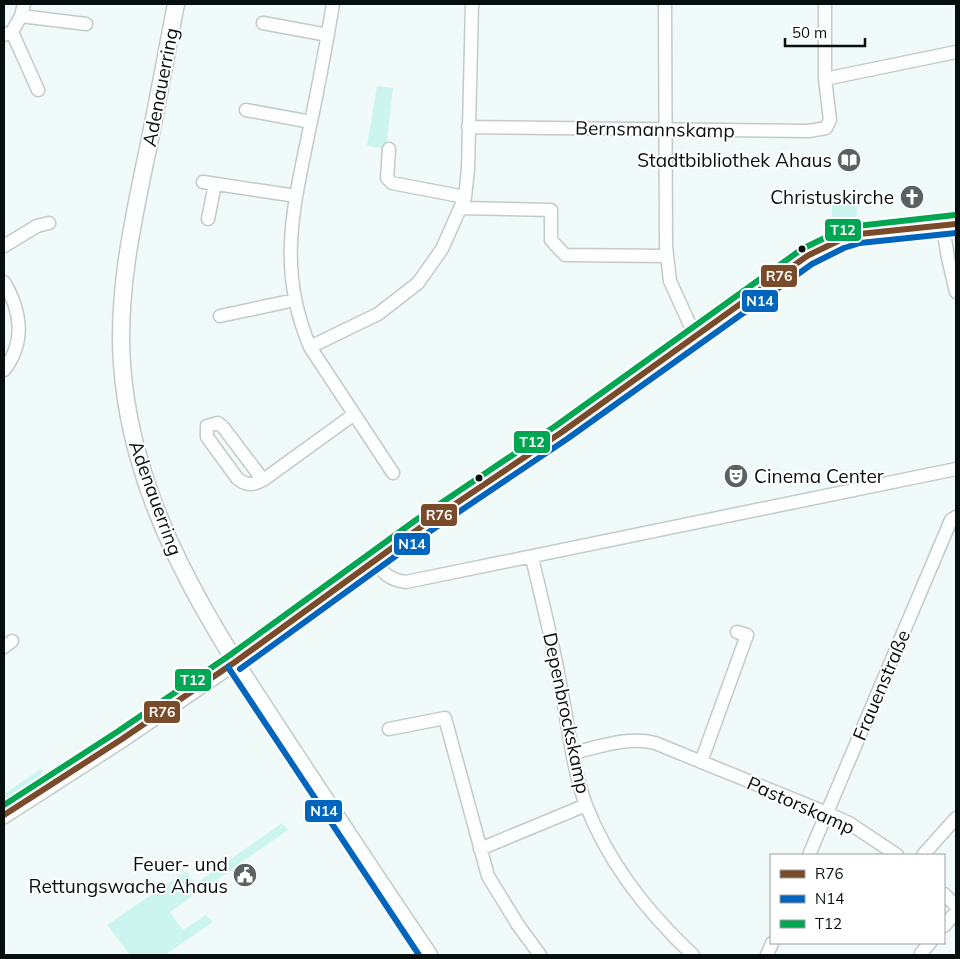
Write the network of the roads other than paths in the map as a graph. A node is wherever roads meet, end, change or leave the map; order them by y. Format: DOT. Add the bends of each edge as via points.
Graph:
graph roads {
  1 [pos="176,4"];
  2 [pos="333,4"];
  3 [pos="472,4"];
  4 [pos="665,4"];
  5 [pos="825,4"];
  6 [pos="22,10"];
  7 [pos="263,23"];
  8 [pos="86,24"];
  9 [pos="8,34"];
  10 [pos="328,35"];
  11 [pos="956,52"];
  12 [pos="825,79"];
  13 [pos="38,90"];
  14 [pos="246,110"];
  15 [pos="311,122"];
  16 [pos="468,127"];
  17 [pos="666,130"];
  18 [pos="389,149"];
  19 [pos="296,196"];
  20 [pos="462,203"];
  21 [pos="208,219"];
  22 [pos="49,223"];
  23 [pos="956,224"];
  24 [pos="943,226"];
  25 [pos="4,246"];
  26 [pos="667,256"];
  27 [pos="4,282"];
  28 [pos="956,292"];
  29 [pos="295,300"];
  30 [pos="220,316"];
  31 [pos="694,336"];
  32 [pos="310,347"];
  33 [pos="4,370"];
  34 [pos="353,414"];
  35 [pos="956,470"];
  36 [pos="394,473"];
  37 [pos="263,480"];
  38 [pos="956,516"];
  39 [pos="532,558"];
  40 [pos="374,561"];
  41 [pos="737,632"];
  42 [pos="235,662"];
  43 [pos="389,730"];
  44 [pos="573,752"];
  45 [pos="701,762"];
  46 [pos="586,805"];
  47 [pos="827,813"];
  48 [pos="4,815"];
  49 [pos="956,818"];
  50 [pos="480,849"];
  51 [pos="809,854"];
  52 [pos="896,854"];
  53 [pos="924,854"];
  54 [pos="945,895"];
  55 [pos="956,906"];
  56 [pos="956,912"];
  57 [pos="945,925"];
  58 [pos="929,944"];
  59 [pos="921,953"];
  60 [pos="429,955"];
  61 [pos="540,955"];
  62 [pos="693,955"];
  1 -- 42 [label="main road, Adenauerring" via="127,258 122,364 133,439 157,514 192,589"];
  2 -- 10 [label="street"];
  3 -- 16 [label="street"];
  4 -- 17 [label="street"];
  5 -- 12 [label="street"];
  6 -- 8 [label="street"];
  6 -- 9 [label="street"];
  7 -- 10 [label="street"];
  9 -- 13 [label="street"];
  10 -- 15 [label="street"];
  11 -- 12 [label="street"];
  12 -- 17 [label="street, Bernsmannskamp" via="830,114 828,126 819,130"];
  14 -- 15 [label="street"];
  15 -- 19 [label="street"];
  16 -- 17 [label="street, Bernsmannskamp"];
  16 -- 20 [label="street" via="468,169"];
  17 -- 26 [label="street"];
  18 -- 20 [label="street" via="387,178 392,183"];
  19 -- 21 [label="street" via="209,183"];
  19 -- 29 [label="street" via="289,263"];
  20 -- 26 [label="street" via="551,210 551,240 565,255"];
  20 -- 32 [label="street" via="442,249 418,283 378,314"];
  22 -- 25 [label="street" via="37,226"];
  23 -- 24 [label="street"];
  24 -- 28 [label="street"];
  24 -- 31 [label="street" via="877,231 833,243 807,256"];
  26 -- 31 [label="street" via="670,281"];
  27 -- 33 [label="street" via="14,299 20,322 16,345"];
  29 -- 30 [label="street"];
  29 -- 32 [label="street" via="300,325"];
  31 -- 40 [label="street"];
  32 -- 34 [label="street"];
  34 -- 36 [label="street"];
  34 -- 37 [label="street"];
  35 -- 39 [label="street"];
  37 -- 37 [label="street" via="250,485 236,478 207,437 208,426 218,423 223,427"];
  38 -- 47 [label="street, Frauenstraße" via="951,520"];
  39 -- 40 [label="street" via="406,582 384,575"];
  39 -- 44 [label="street, Depenbrockskamp" via="553,644"];
  40 -- 42 [label="street"];
  41 -- 45 [label="street" via="747,635"];
  42 -- 48 [label="main road"];
  42 -- 60 [label="main road, Adenauerring"];
  43 -- 50 [label="street" via="445,718"];
  44 -- 45 [label="street, Pastorskamp" via="642,740"];
  44 -- 46 [label="street, Depenbrockskamp"];
  45 -- 47 [label="street, Pastorskamp"];
  46 -- 50 [label="street"];
  46 -- 62 [label="street, Depenbrockskamp" via="598,832 638,894"];
  47 -- 51 [label="street, Frauenstraße"];
  47 -- 52 [label="street, Pastorskamp"];
  49 -- 53 [label="street"];
  50 -- 61 [label="street" via="488,876"];
  54 -- 55 [label="street"];
  56 -- 57 [label="street"];
  58 -- 59 [label="street"];
}
